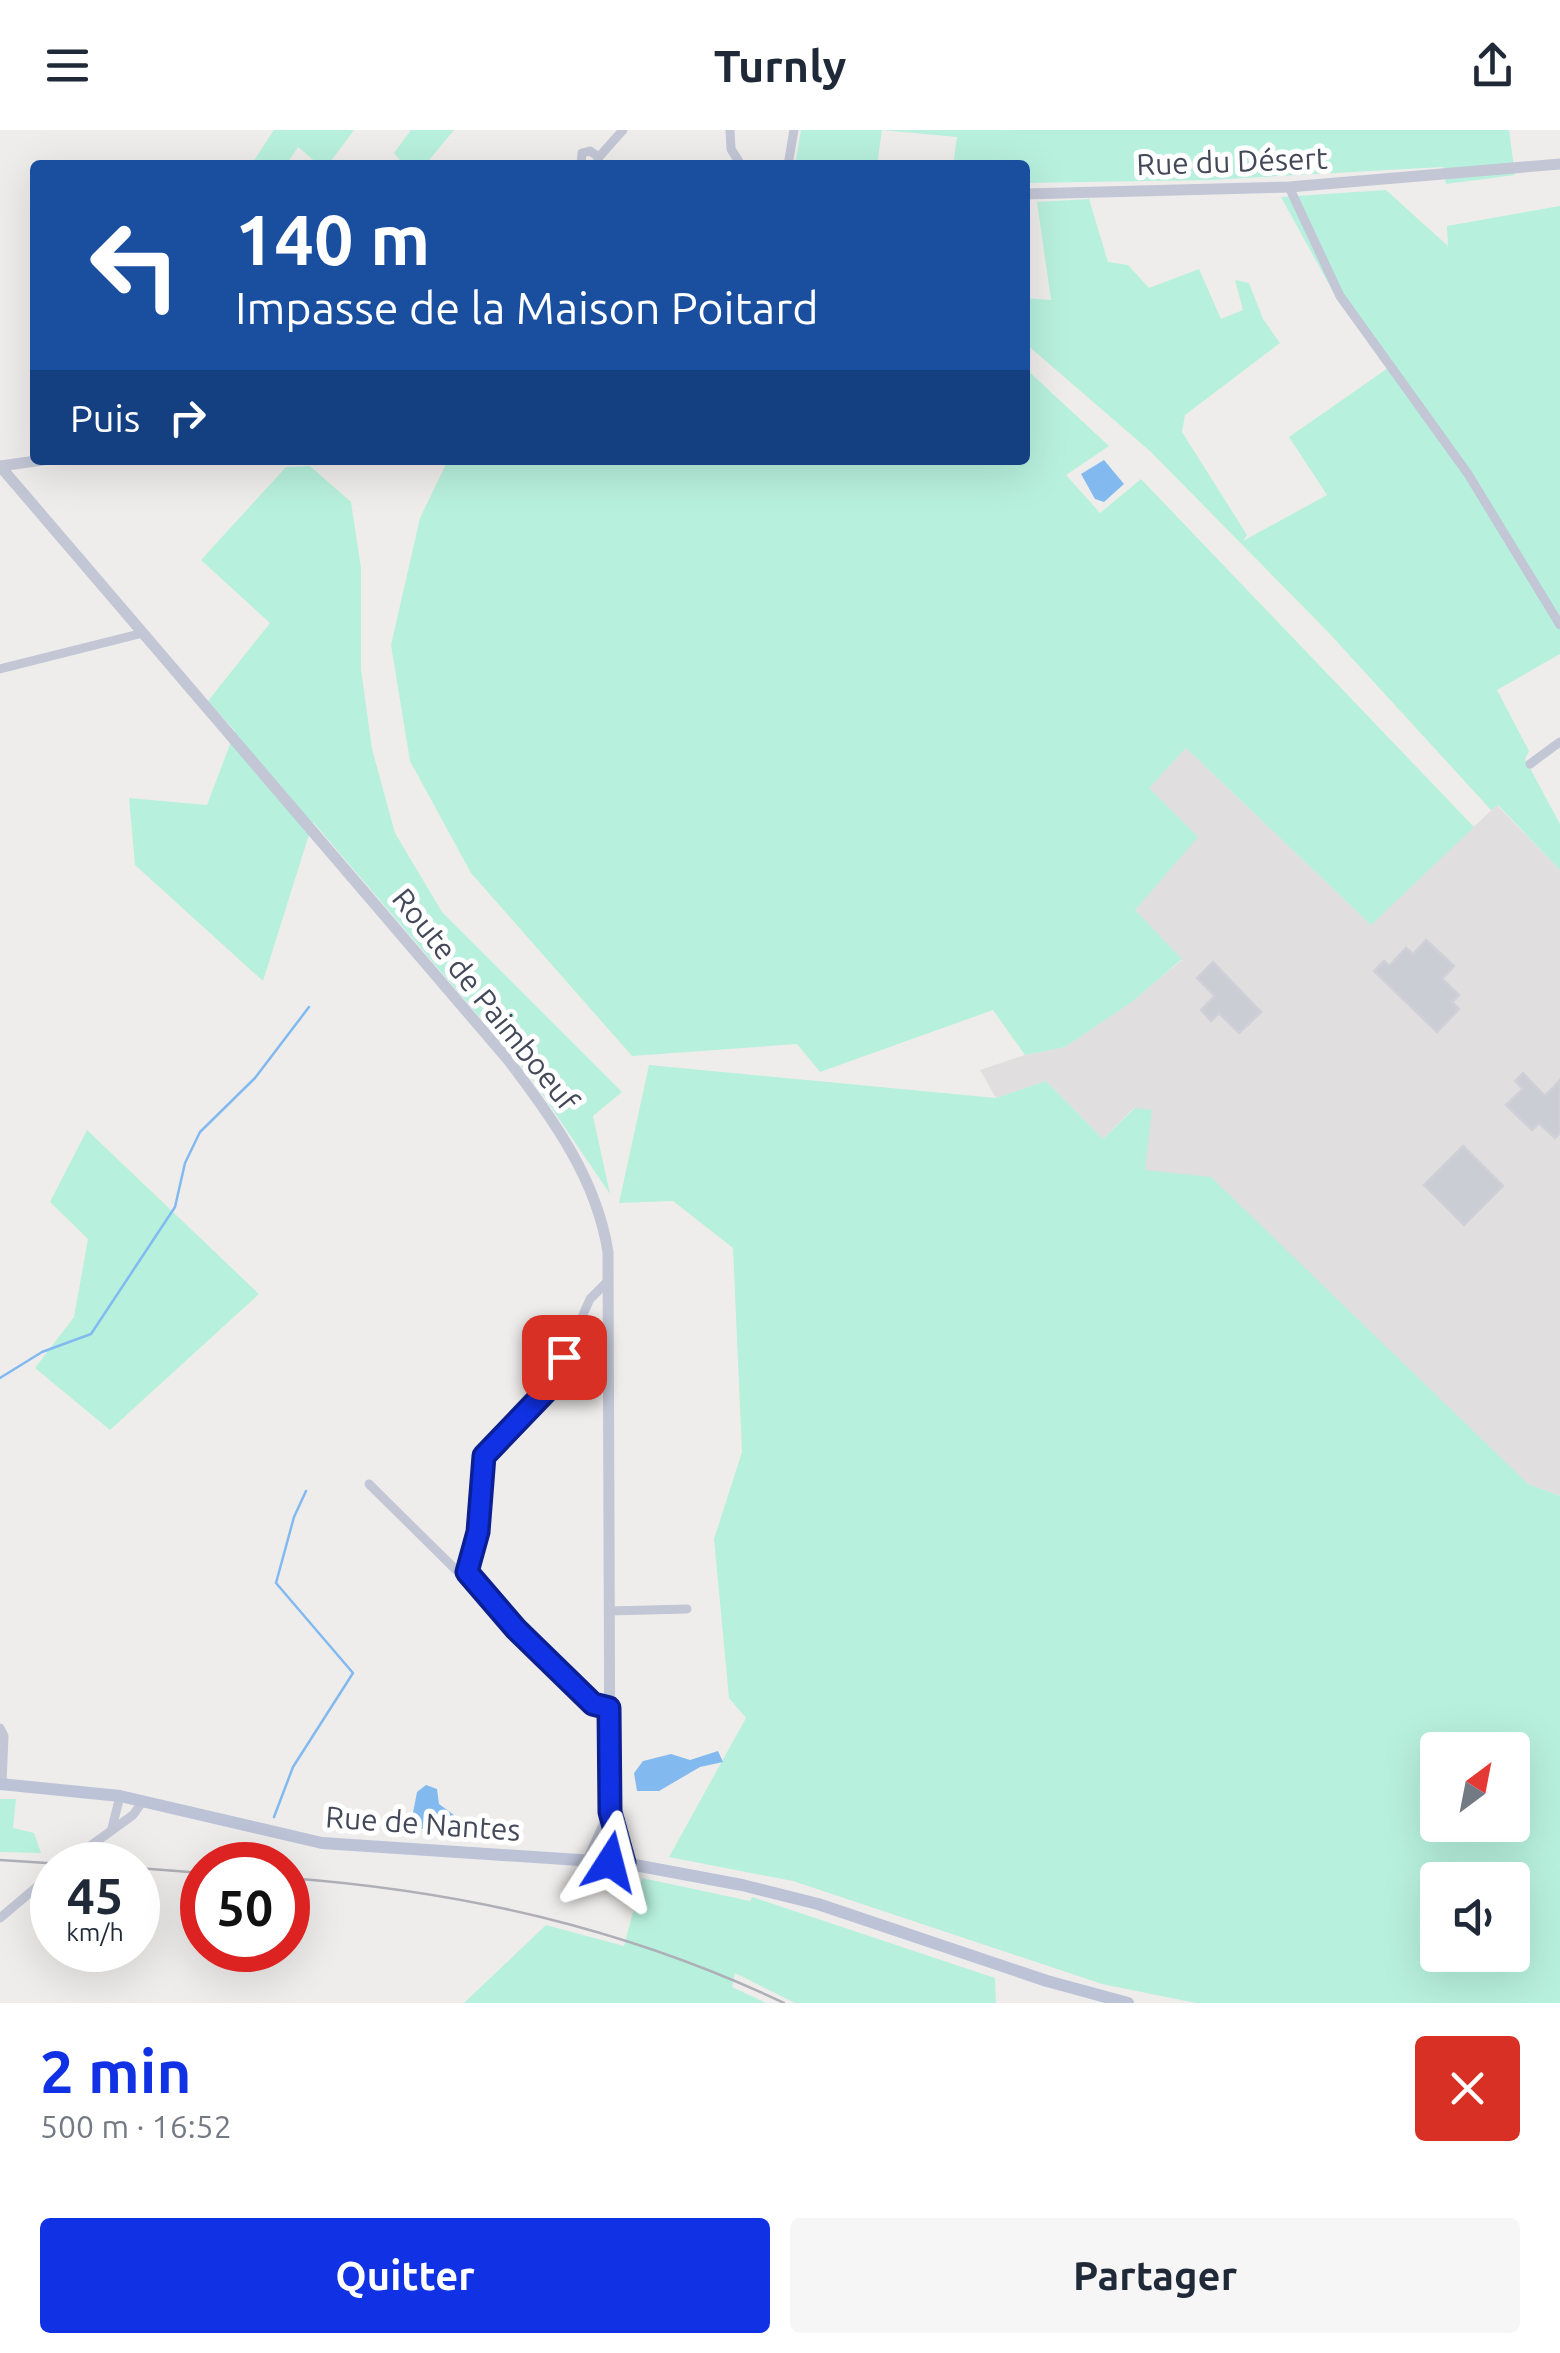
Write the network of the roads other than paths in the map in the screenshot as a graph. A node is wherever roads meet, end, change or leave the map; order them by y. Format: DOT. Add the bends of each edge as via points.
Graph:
graph roads {
  1 [pos="623,130"];
  2 [pos="730,130"];
  3 [pos="794,130"];
  4 [pos="581,160"];
  5 [pos="597,160"];
  6 [pos="599,160"];
  7 [pos="737,160"];
  8 [pos="789,160"];
  9 [pos="1560,164"];
  10 [pos="1288,187"];
  11 [pos="1030,194"];
  12 [pos="30,462"];
  13 [pos="0,466"];
  14 [pos="1560,625"];
  15 [pos="143,634"];
  16 [pos="0,669"];
  17 [pos="1560,742"];
  18 [pos="1530,764"];
  19 [pos="608,1282"];
  20 [pos="369,1484"];
  21 [pos="467,1572"];
  22 [pos="687,1610"];
  23 [pos="609,1611"];
  24 [pos="609,1708"];
  25 [pos="0,1728"];
  26 [pos="1,1784"];
  27 [pos="120,1796"];
  28 [pos="143,1801"];
  29 [pos="610,1812"];
  30 [pos="111,1830"];
  31 [pos="95,1842"];
  32 [pos="588,1860"];
  33 [pos="624,1863"];
  34 [pos="30,1893"];
  35 [pos="0,1918"];
  36 [pos="1128,2003"];
  1 -- 6 [label="street"];
  2 -- 7 [label="street"];
  3 -- 8 [label="street"];
  4 -- 5 [label="street" via="590,152"];
  9 -- 10 [label="street, Rue du Désert"];
  10 -- 11 [label="street, Rue du Désert"];
  10 -- 14 [label="street" via="1340,296 1468,474"];
  12 -- 13 [label="street"];
  13 -- 15 [label="street, Route de Paimboeuf"];
  15 -- 16 [label="street"];
  15 -- 19 [label="street, Route de Paimboeuf" via="509,1061 558,1127 599,1210"];
  17 -- 18 [label="street"];
  19 -- 21 [label="street" via="590,1299 551,1386 484,1456 478,1532"];
  19 -- 23 [label="street, Route de Paimboeuf"];
  20 -- 21 [label="street" via="456,1570"];
  21 -- 24 [label="street" via="593,1704"];
  22 -- 23 [label="street"];
  23 -- 24 [label="street, Route de Paimboeuf"];
  24 -- 29 [label="street, Route de Paimboeuf"];
  25 -- 26 [label="street"];
  26 -- 27 [label="main road, Rue de Nantes"];
  27 -- 28 [label="main road, Rue de Nantes"];
  27 -- 30 [label="street"];
  28 -- 30 [label="street"];
  28 -- 32 [label="main road, Rue de Nantes" via="322,1843"];
  29 -- 32 [label="street, Route de Paimboeuf"];
  29 -- 33 [label="street, Route de Paimboeuf"];
  30 -- 31 [label="street"];
  32 -- 33 [label="main road, Rue de Nantes"];
  33 -- 36 [label="main road, Rue de Nantes" via="791,1896"];
  34 -- 35 [label="street"];
}
